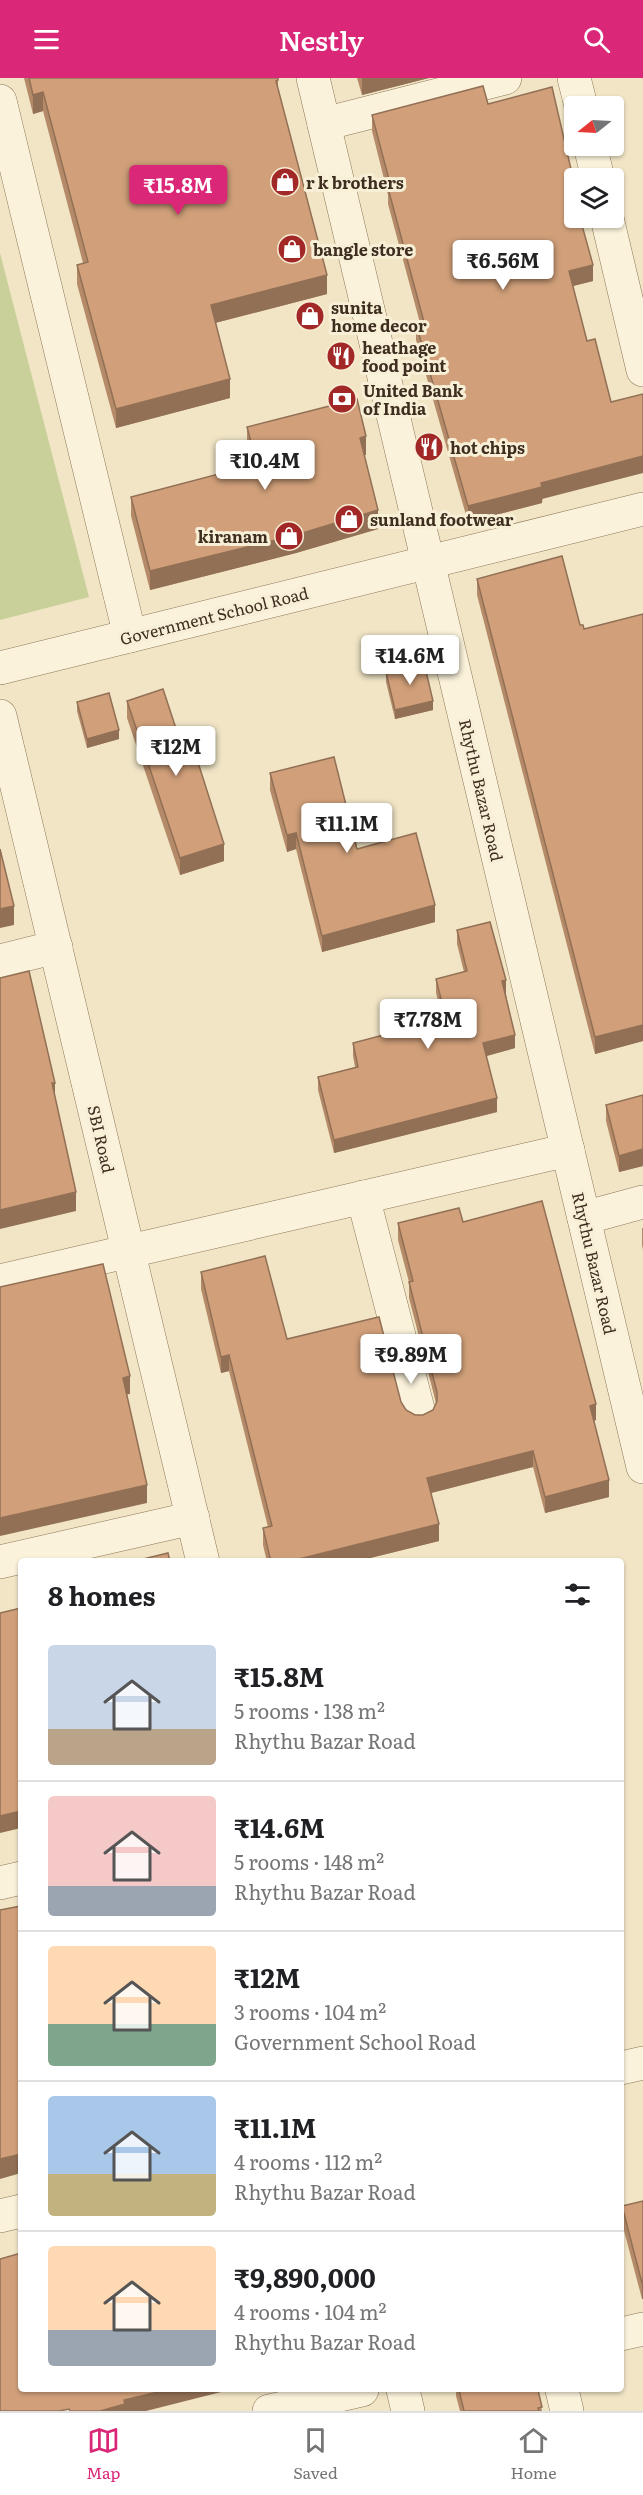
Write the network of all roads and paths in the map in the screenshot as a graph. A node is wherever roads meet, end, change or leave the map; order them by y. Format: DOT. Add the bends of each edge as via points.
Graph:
graph roads {
  1 [pos="313,78"];
  2 [pos="506,78"];
  3 [pos="574,78"];
  4 [pos="578,96"];
  5 [pos="0,101"];
  6 [pos="324,124"];
  7 [pos="612,228"];
  8 [pos="632,271"];
  9 [pos="643,370"];
  10 [pos="643,509"];
  11 [pos="428,563"];
  12 [pos="130,636"];
  13 [pos="0,668"];
  14 [pos="0,716"];
  15 [pos="56,947"];
  16 [pos="0,961"];
  17 [pos="568,1150"];
  18 [pos="363,1197"];
  19 [pos="643,1202"];
  20 [pos="584,1218"];
  21 [pos="129,1251"];
  22 [pos="0,1281"];
  23 [pos="419,1413"];
  24 [pos="639,1431"];
  25 [pos="643,1467"];
  26 [pos="193,1518"];
  27 [pos="202,1558"];
  28 [pos="0,1562"];
  29 [pos="18,1879"];
  30 [pos="0,1883"];
  31 [pos="643,2063"];
  32 [pos="624,2067"];
  33 [pos="18,2212"];
  34 [pos="0,2216"];
  35 [pos="643,2329"];
  36 [pos="624,2333"];
  37 [pos="353,2392"];
  38 [pos="403,2392"];
  39 [pos="562,2392"];
  40 [pos="270,2411"];
  41 [pos="408,2411"];
  42 [pos="567,2411"];
  1 -- 6 [label="street, Rhythu Bazar Road"];
  2 -- 6 [label="street"];
  3 -- 4 [label="street"];
  5 -- 12 [label="street"];
  6 -- 11 [label="street, Rhythu Bazar Road"];
  7 -- 8 [label="street"];
  8 -- 9 [label="street"];
  10 -- 11 [label="street, Government School Road"];
  11 -- 12 [label="street, Government School Road"];
  11 -- 17 [label="street, Rhythu Bazar Road"];
  12 -- 13 [label="street, Government School Road"];
  14 -- 15 [label="street, SBI Road"];
  15 -- 16 [label="street"];
  15 -- 21 [label="street, SBI Road"];
  17 -- 18 [label="street"];
  17 -- 20 [label="street, Rhythu Bazar Road"];
  18 -- 21 [label="street"];
  18 -- 23 [label="street"];
  19 -- 20 [label="street"];
  20 -- 24 [label="street, Rhythu Bazar Road"];
  21 -- 22 [label="street"];
  21 -- 26 [label="street, SBI Road"];
  24 -- 25 [label="street, Rhythu Bazar Road"];
  26 -- 27 [label="street, SBI Road"];
  26 -- 28 [label="street"];
  29 -- 30 [label="street"];
  31 -- 32 [label="street"];
  33 -- 34 [label="street"];
  35 -- 36 [label="street"];
  37 -- 40 [label="street"];
  38 -- 41 [label="street"];
  39 -- 42 [label="street"];
}
